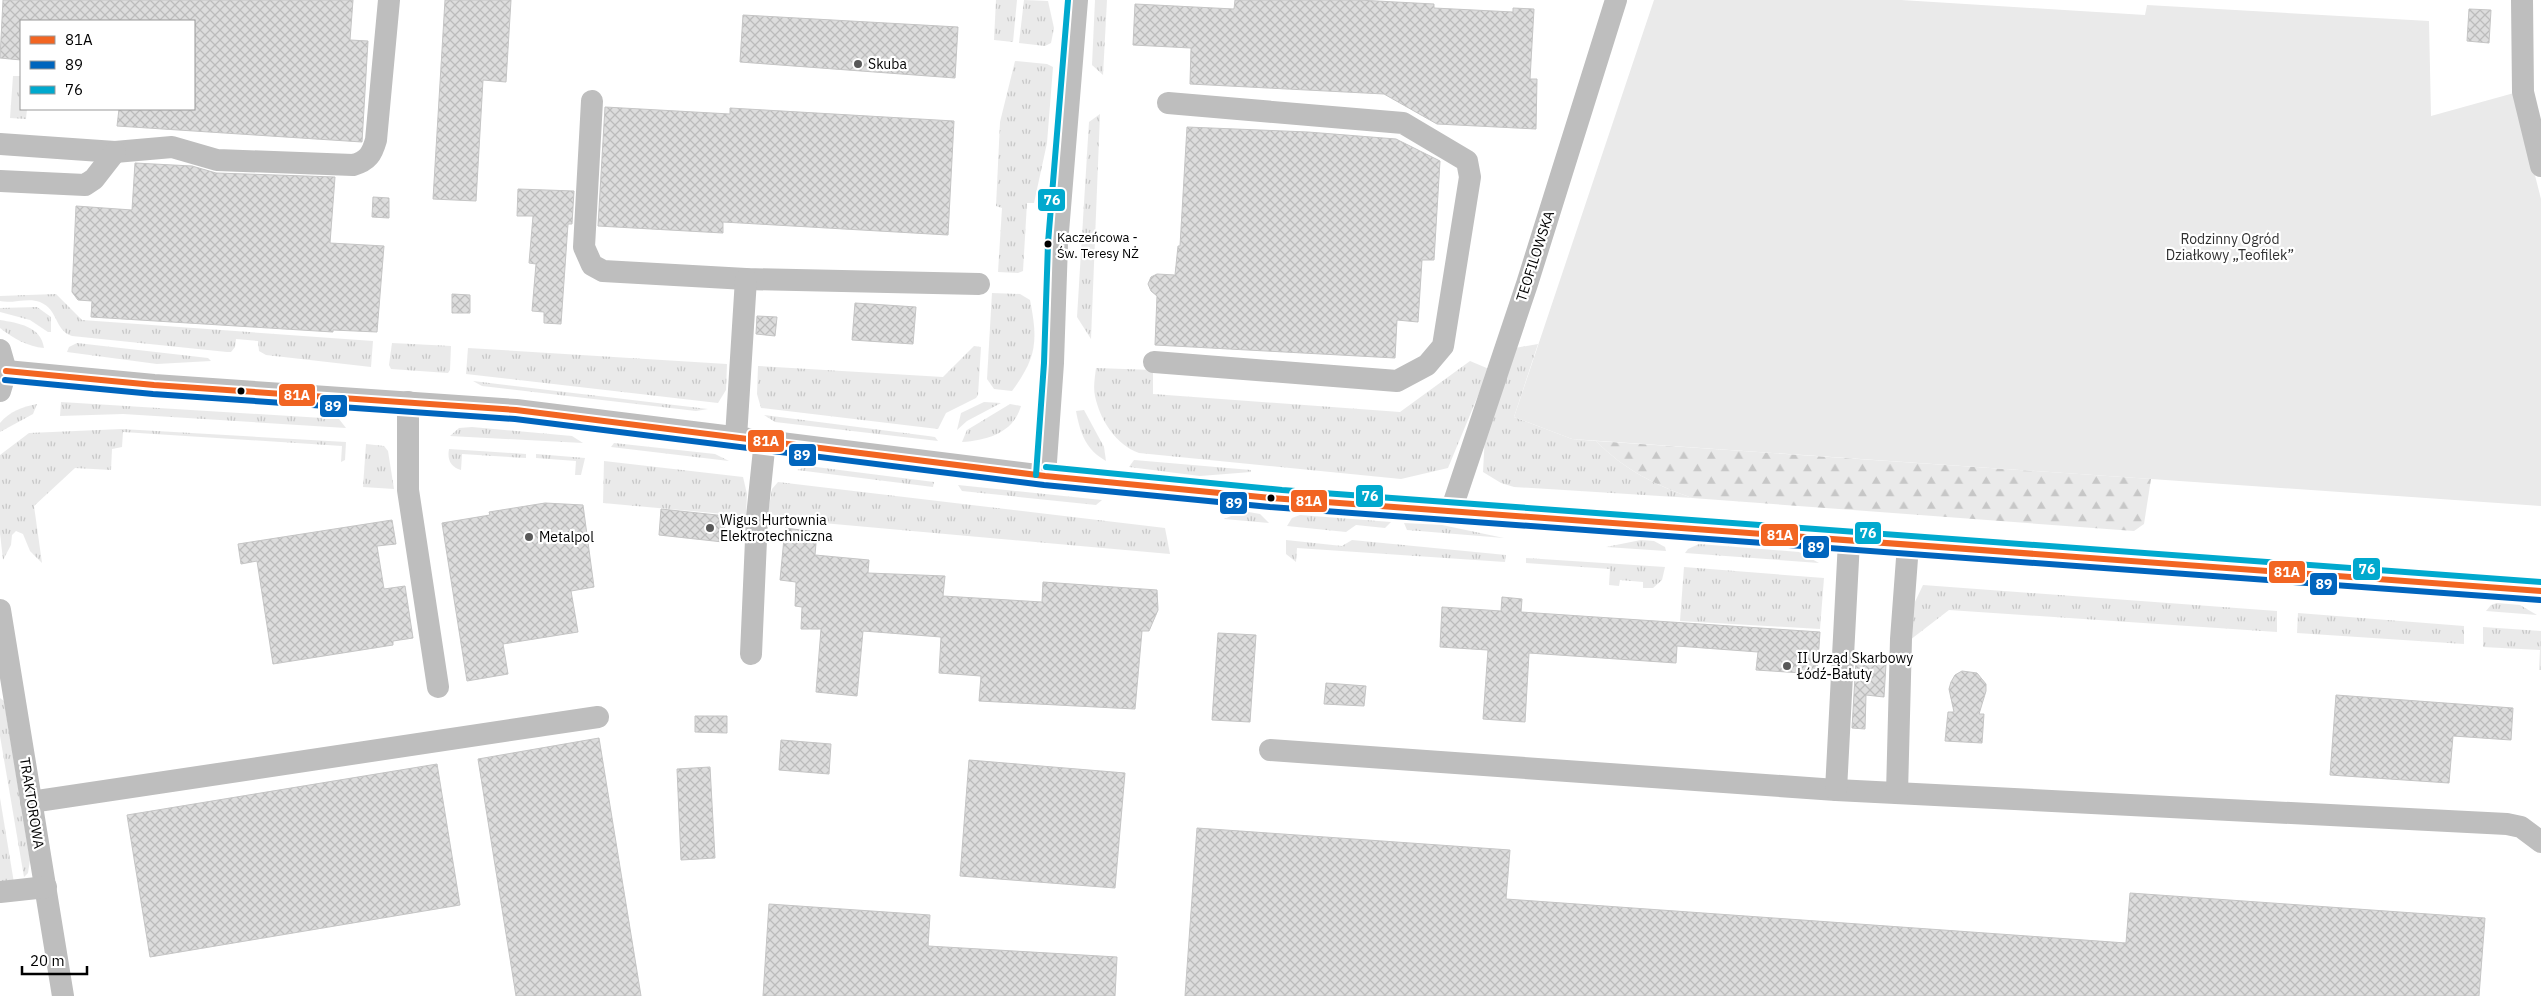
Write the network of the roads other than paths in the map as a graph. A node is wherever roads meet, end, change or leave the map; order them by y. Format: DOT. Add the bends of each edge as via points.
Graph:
graph roads {
  1 [pos="389,0"];
  2 [pos="1077,0"];
  3 [pos="1616,0"];
  4 [pos="2522,0"];
  5 [pos="592,101"];
  6 [pos="1168,103"];
  7 [pos="0,144"];
  8 [pos="115,152"];
  9 [pos="2541,166"];
  10 [pos="0,181"];
  11 [pos="746,279"];
  12 [pos="979,284"];
  13 [pos="1154,362"];
  14 [pos="2,371"];
  15 [pos="408,402"];
  16 [pos="736,437"];
  17 [pos="765,440"];
  18 [pos="1045,476"];
  19 [pos="1451,511"];
  20 [pos="1849,541"];
  21 [pos="1908,546"];
  22 [pos="2541,591"];
  23 [pos="0,610"];
  24 [pos="751,654"];
  25 [pos="6,679"];
  26 [pos="438,687"];
  27 [pos="598,716"];
  28 [pos="1270,750"];
  29 [pos="1836,790"];
  30 [pos="1897,793"];
  31 [pos="31,802"];
  32 [pos="2539,833"];
  33 [pos="46,887"];
  34 [pos="0,892"];
  35 [pos="63,996"];
  1 -- 8 [label="street" via="376,140 366,160 353,166 217,160 172,146"];
  2 -- 18 [label="street" via="1057,244"];
  3 -- 19 [label="street, TEOFILOWSKA" via="1527,284"];
  4 -- 9 [label="street" via="2523,92"];
  5 -- 11 [label="street" via="584,247 592,264 603,272"];
  6 -- 13 [label="street" via="1403,123 1466,161 1470,177 1443,346 1428,365 1397,381"];
  7 -- 8 [label="street"];
  8 -- 10 [label="street" via="94,179 85,185"];
  11 -- 12 [label="street"];
  11 -- 16 [label="street"];
  14 -- 15 [label="street" via="164,386"];
  15 -- 16 [label="street" via="516,410"];
  15 -- 26 [label="street" via="408,490"];
  16 -- 17 [label="street"];
  17 -- 18 [label="street"];
  17 -- 24 [label="street" via="757,517"];
  18 -- 19 [label="street" via="1270,498"];
  19 -- 20 [label="street"];
  20 -- 21 [label="street"];
  20 -- 29 [label="street"];
  21 -- 22 [label="street"];
  21 -- 30 [label="street" via="1901,639"];
  23 -- 25 [label="street, TRAKTOROWA"];
  25 -- 31 [label="street, TRAKTOROWA"];
  27 -- 31 [label="street"];
  28 -- 29 [label="street"];
  29 -- 30 [label="street"];
  30 -- 32 [label="street" via="2507,824"];
  31 -- 33 [label="street, TRAKTOROWA"];
  33 -- 34 [label="street"];
  33 -- 35 [label="street, TRAKTOROWA"];
}
